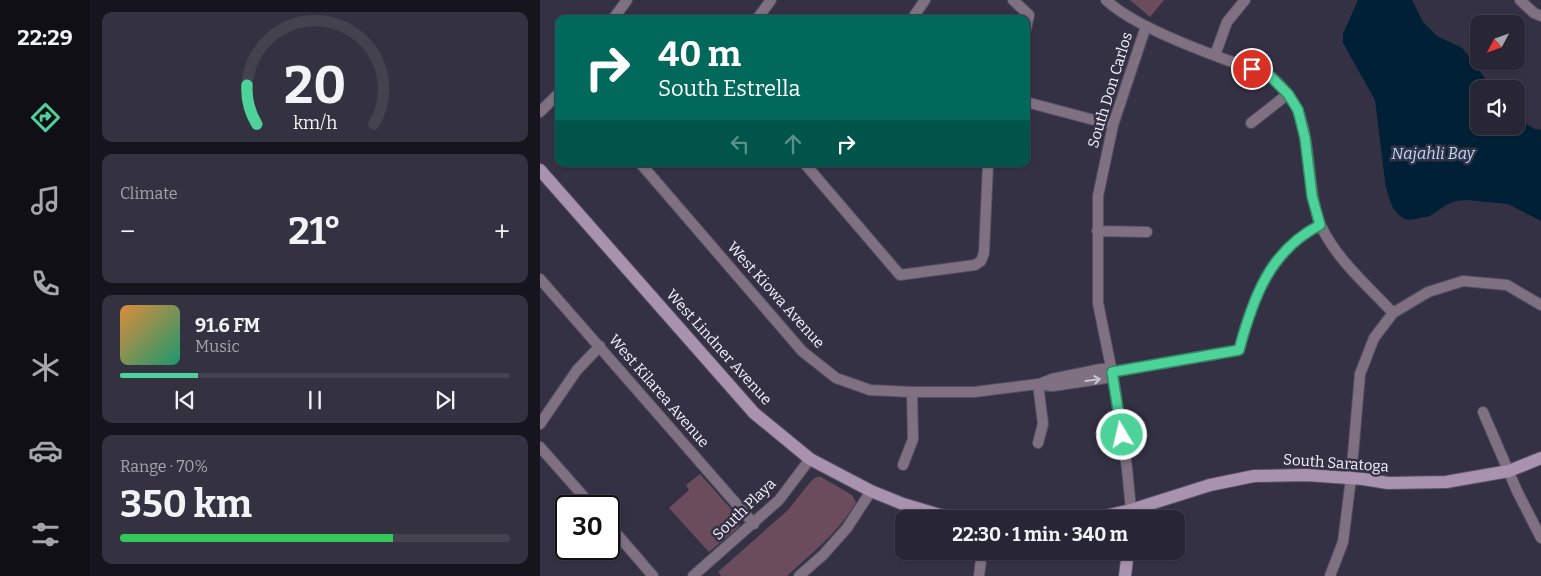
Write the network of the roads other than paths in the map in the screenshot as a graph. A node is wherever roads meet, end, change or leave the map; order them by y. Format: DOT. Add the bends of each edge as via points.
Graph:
graph roads {
  1 [pos="627,0"];
  2 [pos="771,0"];
  3 [pos="925,0"];
  4 [pos="1013,0"];
  5 [pos="1106,0"];
  6 [pos="1245,0"];
  7 [pos="1520,0"];
  8 [pos="616,15"];
  9 [pos="760,15"];
  10 [pos="915,15"];
  11 [pos="1029,15"];
  12 [pos="1541,16"];
  13 [pos="1146,26"];
  14 [pos="1215,55"];
  15 [pos="1288,94"];
  16 [pos="555,97"];
  17 [pos="1030,103"];
  18 [pos="540,112"];
  19 [pos="1250,122"];
  20 [pos="1113,125"];
  21 [pos="644,167"];
  22 [pos="808,167"];
  23 [pos="988,167"];
  24 [pos="540,170"];
  25 [pos="1320,225"];
  26 [pos="1097,231"];
  27 [pos="1147,232"];
  28 [pos="540,279"];
  29 [pos="1541,305"];
  30 [pos="1393,312"];
  31 [pos="600,346"];
  32 [pos="1112,372"];
  33 [pos="1038,384"];
  34 [pos="912,392"];
  35 [pos="1482,412"];
  36 [pos="540,424"];
  37 [pos="1038,443"];
  38 [pos="540,447"];
  39 [pos="1541,458"];
  40 [pos="810,459"];
  41 [pos="903,465"];
  42 [pos="1509,471"];
  43 [pos="1351,478"];
  44 [pos="871,491"];
  45 [pos="582,495"];
  46 [pos="923,510"];
  47 [pos="1130,510"];
  48 [pos="1143,510"];
  49 [pos="754,524"];
  50 [pos="620,538"];
  51 [pos="1541,538"];
  52 [pos="981,560"];
  53 [pos="1127,560"];
  54 [pos="653,576"];
  55 [pos="694,576"];
  56 [pos="799,576"];
  57 [pos="979,576"];
  58 [pos="1125,576"];
  59 [pos="1330,576"];
  1 -- 8 [label="street"];
  2 -- 9 [label="street"];
  3 -- 10 [label="street"];
  4 -- 11 [label="street"];
  5 -- 13 [label="street"];
  6 -- 14 [label="street" via="1227,22"];
  7 -- 12 [label="street"];
  13 -- 14 [label="street"];
  13 -- 20 [label="street, South Don Carlos"];
  14 -- 15 [label="street" via="1270,76"];
  15 -- 19 [label="street"];
  15 -- 25 [label="street" via="1298,110 1305,138 1312,196"];
  16 -- 18 [label="street"];
  17 -- 20 [label="street"];
  20 -- 26 [label="street, South Don Carlos" via="1098,196"];
  21 -- 34 [label="street, West Kiowa Avenue" via="802,351 836,378 870,390"];
  22 -- 23 [label="street" via="900,275 975,265 980,261 984,253"];
  24 -- 40 [label="street, West Lindner Avenue" via="754,412"];
  25 -- 30 [label="street" via="1337,254"];
  25 -- 32 [label="street, West Kiowa Avenue" via="1290,244 1266,275 1248,317 1239,350"];
  26 -- 27 [label="street"];
  26 -- 32 [label="street, South Don Carlos" via="1098,303"];
  28 -- 31 [label="street, West Kilarea Avenue"];
  29 -- 30 [label="street" via="1507,285 1463,282 1428,292"];
  30 -- 43 [label="street" via="1374,338 1360,374"];
  31 -- 36 [label="street" via="577,370"];
  31 -- 49 [label="street, West Kilarea Avenue"];
  32 -- 33 [label="street, West Kiowa Avenue" via="1053,386"];
  32 -- 47 [label="street, South Don Carlos" via="1128,468"];
  33 -- 34 [label="street, West Kiowa Avenue" via="974,392"];
  33 -- 37 [label="street" via="1042,424"];
  34 -- 41 [label="street" via="913,439"];
  35 -- 42 [label="street"];
  38 -- 45 [label="street"];
  39 -- 42 [label="street, South Saratoga"];
  40 -- 44 [label="street, West Lindner Avenue"];
  40 -- 49 [label="street, South Playa" via="779,500"];
  42 -- 43 [label="street, South Saratoga" via="1446,482 1388,483"];
  42 -- 51 [label="street"];
  43 -- 48 [label="street, South Saratoga" via="1254,476 1210,485"];
  43 -- 59 [label="street" via="1343,542"];
  44 -- 46 [label="street, West Lindner Avenue"];
  44 -- 56 [label="street" via="847,528"];
  49 -- 55 [label="street, South Playa"];
  50 -- 54 [label="street"];
  52 -- 57 [label="street"];
  53 -- 58 [label="street"];
}
